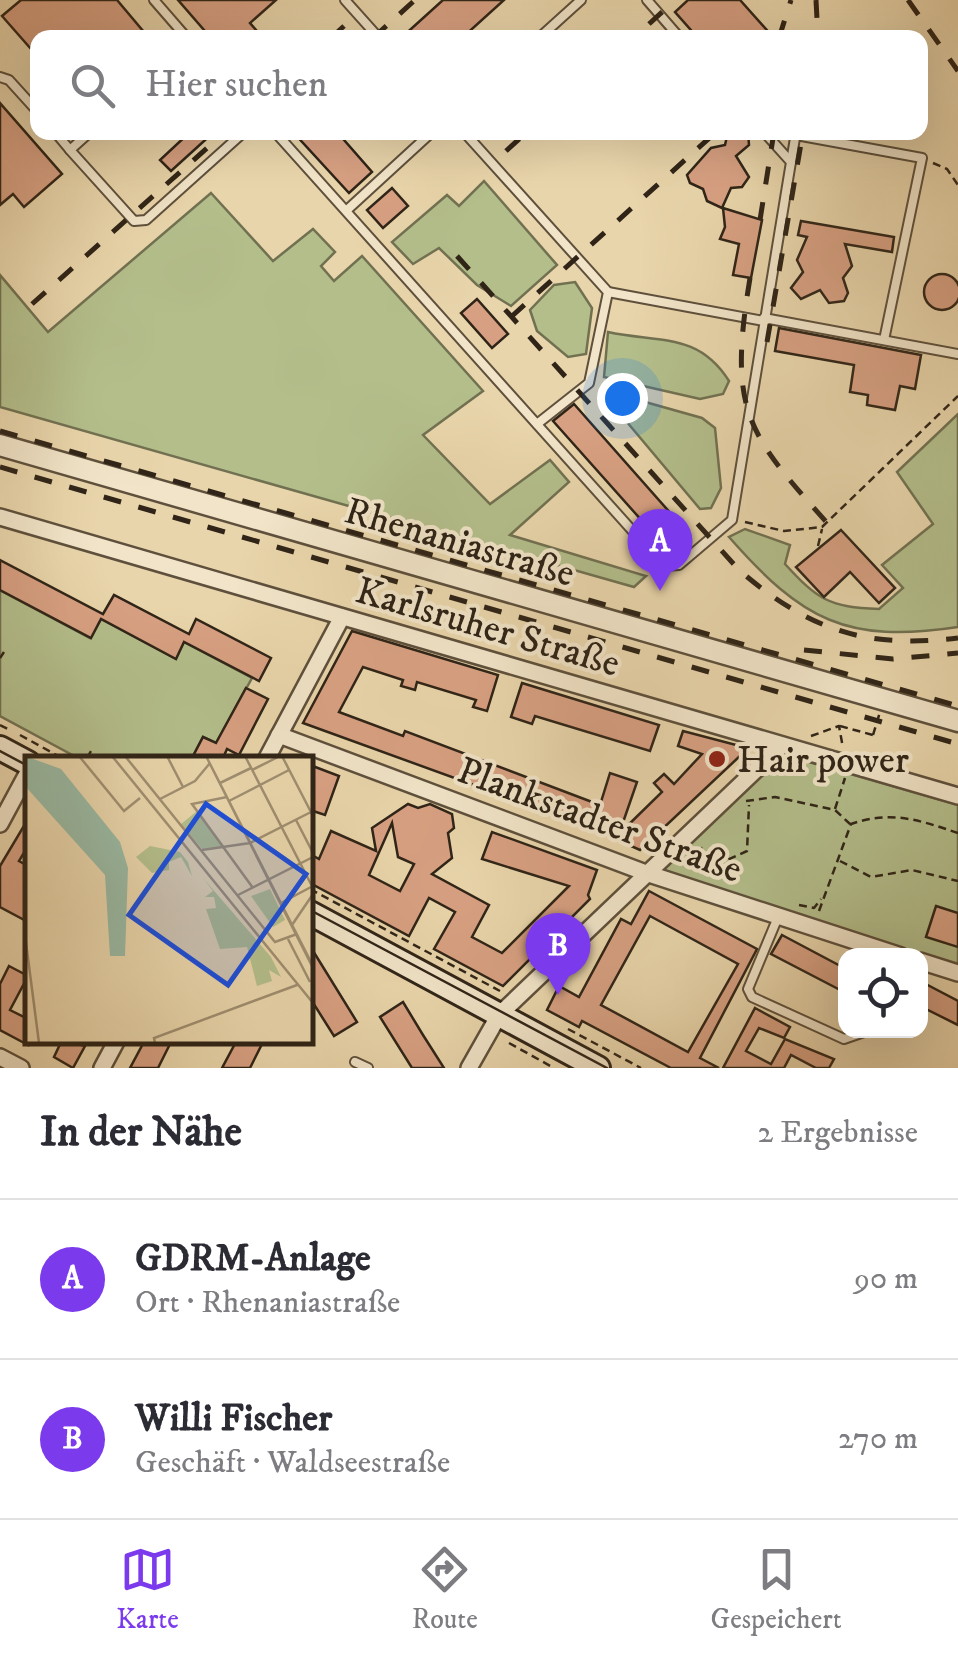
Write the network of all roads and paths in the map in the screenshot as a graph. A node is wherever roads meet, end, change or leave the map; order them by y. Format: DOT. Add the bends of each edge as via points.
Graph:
graph roads {
  1 [pos="154,0"];
  2 [pos="345,0"];
  3 [pos="581,0"];
  4 [pos="647,0"];
  5 [pos="180,30"];
  6 [pos="372,30"];
  7 [pos="548,30"];
  8 [pos="673,30"];
  9 [pos="0,70"];
  10 [pos="5,79"];
  11 [pos="30,104"];
  12 [pos="62,140"];
  13 [pos="81,140"];
  14 [pos="235,140"];
  15 [pos="282,140"];
  16 [pos="423,140"];
  17 [pos="471,140"];
  18 [pos="771,140"];
  19 [pos="795,140"];
  20 [pos="828,140"];
  21 [pos="70,150"];
  22 [pos="922,158"];
  23 [pos="791,162"];
  24 [pos="958,186"];
  25 [pos="347,210"];
  26 [pos="608,292"];
  27 [pos="764,319"];
  28 [pos="884,340"];
  29 [pos="958,354"];
  30 [pos="958,396"];
  31 [pos="537,424"];
  32 [pos="0,444"];
  33 [pos="0,517"];
  34 [pos="732,520"];
  35 [pos="822,528"];
  36 [pos="818,546"];
  37 [pos="342,617"];
  38 [pos="4,652"];
  39 [pos="0,658"];
  40 [pos="880,712"];
  41 [pos="958,721"];
  42 [pos="0,725"];
  43 [pos="839,726"];
  44 [pos="279,735"];
  45 [pos="781,746"];
  46 [pos="0,748"];
  47 [pos="91,750"];
  48 [pos="58,756"];
  49 [pos="88,756"];
  50 [pos="268,756"];
  51 [pos="25,760"];
  52 [pos="25,778"];
  53 [pos="844,783"];
  54 [pos="958,796"];
  55 [pos="835,810"];
  56 [pos="0,824"];
  57 [pos="851,824"];
  58 [pos="696,826"];
  59 [pos="958,833"];
  60 [pos="838,860"];
  61 [pos="704,862"];
  62 [pos="646,873"];
  63 [pos="958,881"];
  64 [pos="312,890"];
  65 [pos="704,893"];
  66 [pos="822,902"];
  67 [pos="312,915"];
  68 [pos="778,917"];
  69 [pos="876,948"];
  70 [pos="928,964"];
  71 [pos="958,973"];
  72 [pos="506,1007"];
  73 [pos="556,1022"];
  74 [pos="838,1037"];
  75 [pos="115,1043"];
  76 [pos="0,1057"];
  77 [pos="355,1062"];
  78 [pos="21,1068"];
  79 [pos="102,1068"];
  80 [pos="368,1068"];
  81 [pos="469,1068"];
  82 [pos="598,1068"];
  83 [pos="641,1068"];
  1 -- 5 [label="lane"];
  2 -- 6 [label="lane"];
  3 -- 7 [label="lane"];
  4 -- 8 [label="lane"];
  9 -- 10 [label="lane"];
  10 -- 11 [label="lane"];
  12 -- 21 [label="lane"];
  13 -- 21 [label="lane"];
  14 -- 21 [label="lane" via="146,220 134,222"];
  15 -- 25 [label="lane"];
  16 -- 25 [label="lane"];
  17 -- 26 [label="lane"];
  18 -- 23 [label="lane"];
  19 -- 23 [label="lane"];
  20 -- 22 [label="lane"];
  22 -- 24 [label="path" via="947,169"];
  22 -- 28 [label="lane"];
  23 -- 27 [label="lane"];
  25 -- 31 [label="lane"];
  26 -- 27 [label="lane"];
  26 -- 31 [label="lane" via="588,383"];
  27 -- 28 [label="lane"];
  27 -- 34 [label="lane"];
  28 -- 29 [label="lane"];
  30 -- 35 [label="path"];
  31 -- 34 [label="lane" via="664,566 679,565"];
  32 -- 41 [label="street, Rhenaniastraße"];
  33 -- 37 [label="street, Karlsruher Straße"];
  34 -- 35 [label="path" via="784,531"];
  35 -- 36 [label="path"];
  37 -- 44 [label="street"];
  37 -- 45 [label="street, Karlsruher Straße"];
  38 -- 39 [label="path"];
  40 -- 43 [label="path, bridge" via="873,735"];
  42 -- 48 [label="path"];
  44 -- 50 [label="street"];
  44 -- 62 [label="street, Plankstadter Straße"];
  45 -- 54 [label="street, Karlsruher Straße"];
  45 -- 58 [label="street"];
  46 -- 51 [label="main road"];
  47 -- 49 [label="path"];
  52 -- 56 [label="street"];
  53 -- 55 [label="path"];
  55 -- 57 [label="path"];
  55 -- 61 [label="path" via="776,797 747,802 747,852 716,866"];
  57 -- 59 [label="path" via="906,816"];
  57 -- 60 [label="path"];
  58 -- 61 [label="path"];
  58 -- 62 [label="street"];
  60 -- 63 [label="path" via="871,878 912,870"];
  60 -- 66 [label="path"];
  61 -- 65 [label="path"];
  62 -- 65 [label="street, Plankstadter Straße"];
  62 -- 72 [label="street"];
  64 -- 72 [label="path"];
  65 -- 68 [label="street, Plankstadter Straße"];
  67 -- 72 [label="main road"];
  68 -- 69 [label="street, Plankstadter Straße"];
  68 -- 74 [label="lane" via="748,989"];
  70 -- 71 [label="street"];
  72 -- 81 [label="street"];
  72 -- 82 [label="main road"];
  73 -- 83 [label="path"];
  75 -- 79 [label="street"];
  76 -- 78 [label="street"];
  77 -- 80 [label="lane"];
}
